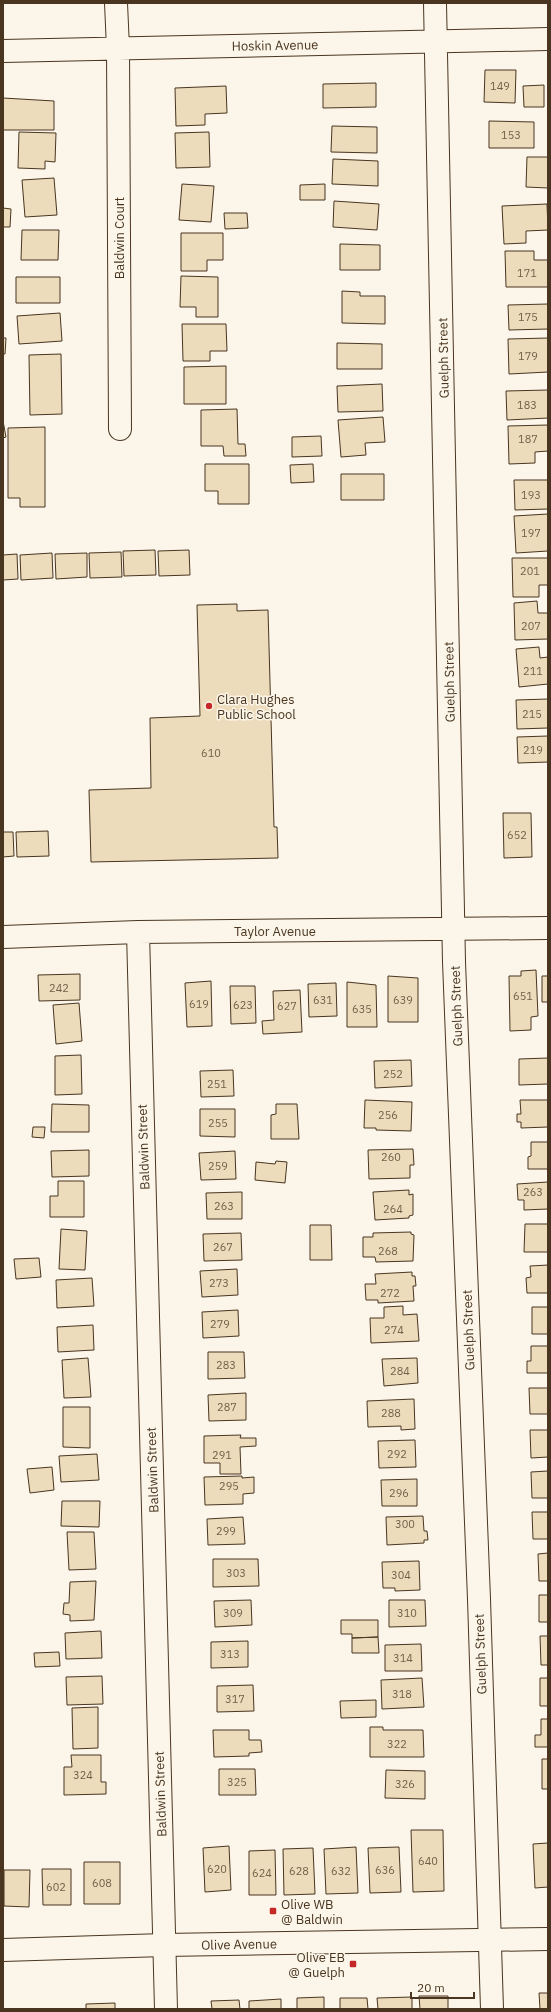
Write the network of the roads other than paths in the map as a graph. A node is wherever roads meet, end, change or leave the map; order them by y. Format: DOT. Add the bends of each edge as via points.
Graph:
graph roads {
  1 [pos="116,3"];
  2 [pos="435,3"];
  3 [pos="548,40"];
  4 [pos="436,41"];
  5 [pos="118,48"];
  6 [pos="3,51"];
  7 [pos="120,429"];
  8 [pos="548,928"];
  9 [pos="453,930"];
  10 [pos="138,932"];
  11 [pos="3,937"];
  12 [pos="490,1939"];
  13 [pos="548,1939"];
  14 [pos="164,1945"];
  15 [pos="3,1950"];
  16 [pos="166,2009"];
  17 [pos="492,2009"];
  1 -- 5 [label="street"];
  2 -- 4 [label="street, Guelph Street"];
  3 -- 4 [label="street, Hoskin Avenue"];
  4 -- 5 [label="street, Hoskin Avenue"];
  4 -- 9 [label="street, Guelph Street"];
  5 -- 6 [label="street, Hoskin Avenue"];
  5 -- 7 [label="street, Baldwin Court"];
  8 -- 9 [label="street, Taylor Avenue"];
  9 -- 10 [label="street, Taylor Avenue"];
  9 -- 12 [label="street, Guelph Street"];
  10 -- 11 [label="street, Taylor Avenue"];
  10 -- 14 [label="street, Baldwin Street"];
  12 -- 13 [label="street, Olive Avenue"];
  12 -- 14 [label="street, Olive Avenue"];
  12 -- 17 [label="street, Guelph Street"];
  14 -- 15 [label="street, Olive Avenue"];
  14 -- 16 [label="street, Baldwin Street"];
}
